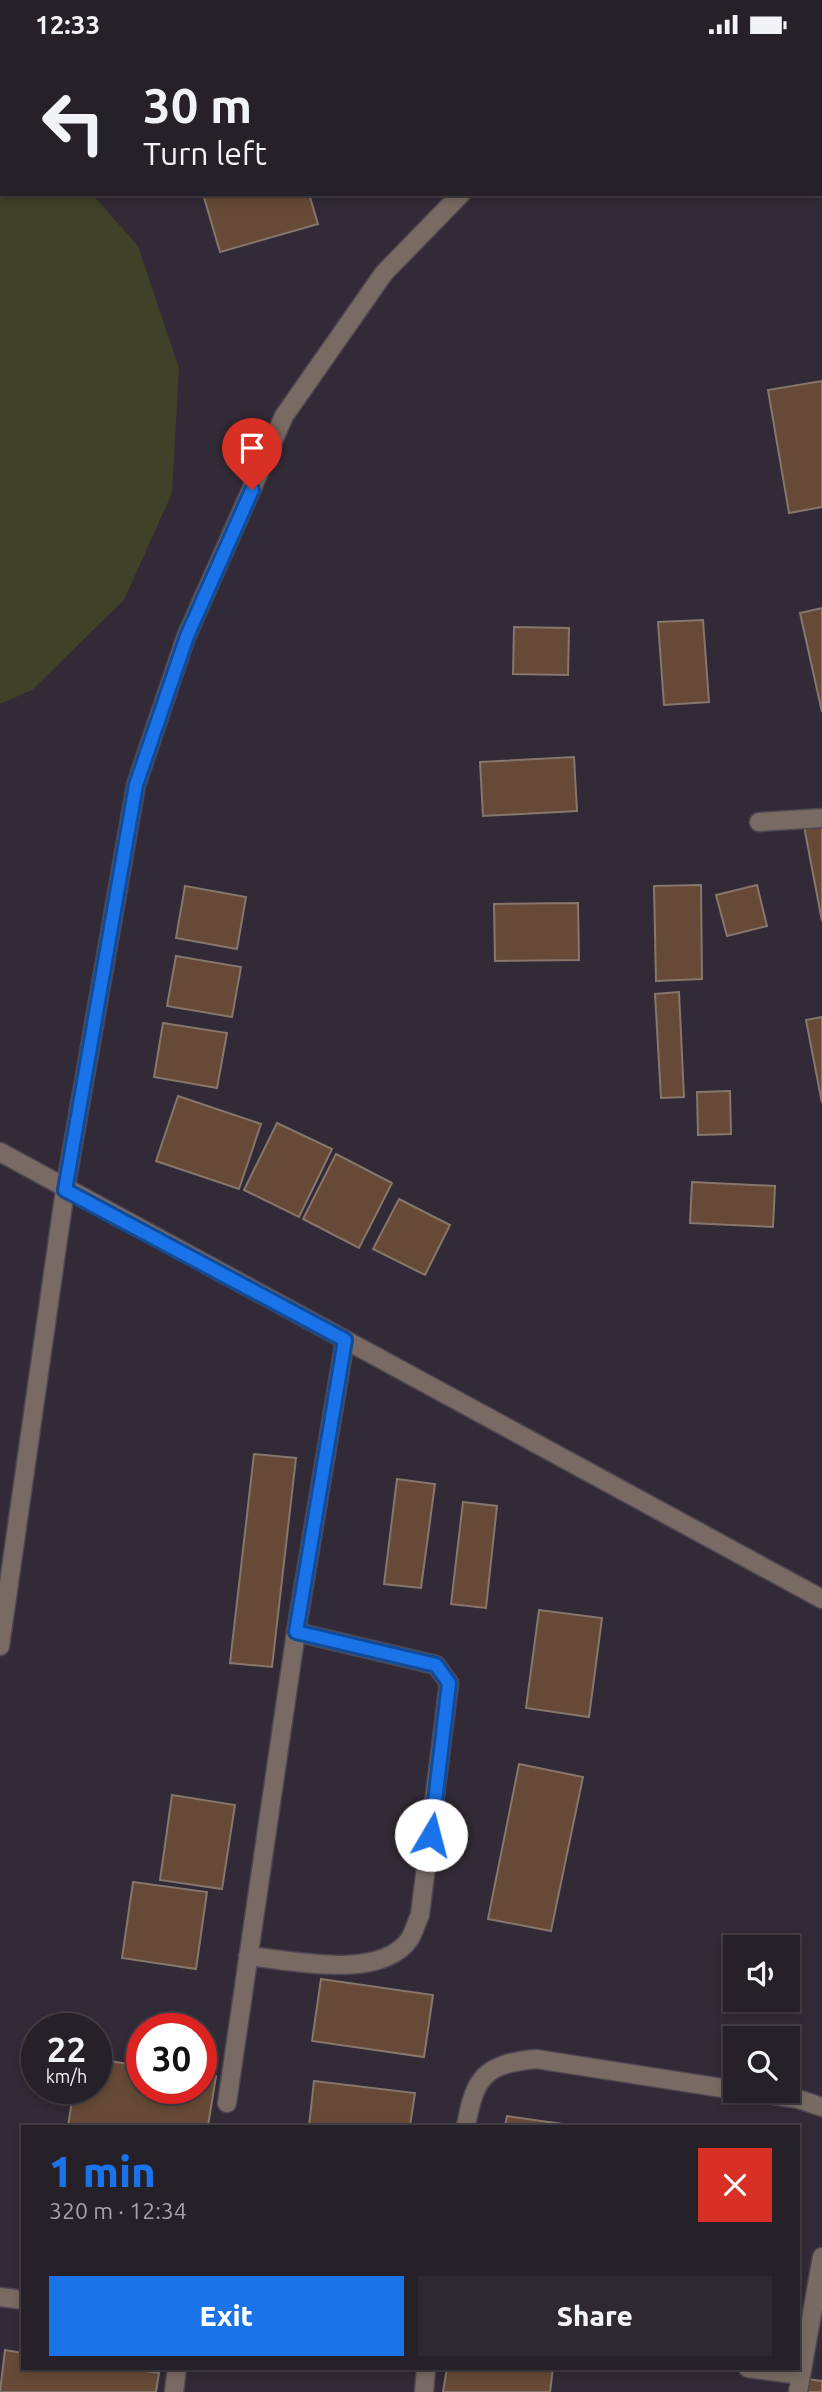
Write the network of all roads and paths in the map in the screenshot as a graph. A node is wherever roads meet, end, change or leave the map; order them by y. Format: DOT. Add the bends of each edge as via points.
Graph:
graph roads {
  1 [pos="459,196"];
  2 [pos="822,818"];
  3 [pos="759,822"];
  4 [pos="0,1152"];
  5 [pos="65,1190"];
  6 [pos="345,1340"];
  7 [pos="822,1599"];
  8 [pos="296,1632"];
  9 [pos="0,1646"];
  10 [pos="248,1956"];
  11 [pos="723,2087"];
  12 [pos="800,2100"];
  13 [pos="227,2103"];
  14 [pos="822,2107"];
  15 [pos="466,2125"];
  16 [pos="822,2257"];
  17 [pos="0,2297"];
  18 [pos="21,2300"];
  19 [pos="177,2370"];
  20 [pos="426,2370"];
  21 [pos="755,2370"];
  22 [pos="799,2383"];
  23 [pos="174,2392"];
  24 [pos="424,2392"];
  1 -- 5 [label="street" via="384,273 284,416 187,636 136,785"];
  2 -- 3 [label="street"];
  4 -- 5 [label="street"];
  5 -- 6 [label="street"];
  5 -- 9 [label="street"];
  6 -- 7 [label="street"];
  6 -- 8 [label="street"];
  8 -- 10 [label="street"];
  8 -- 10 [label="street" via="436,1665 449,1683 420,1915 409,1941 390,1954 354,1966"];
  10 -- 13 [label="street"];
  11 -- 15 [label="street" via="536,2059 507,2062 489,2072 473,2092"];
  12 -- 14 [label="street"];
  16 -- 22 [label="street"];
  17 -- 18 [label="street"];
  19 -- 23 [label="street"];
  20 -- 24 [label="street"];
  21 -- 22 [label="street"];
}
